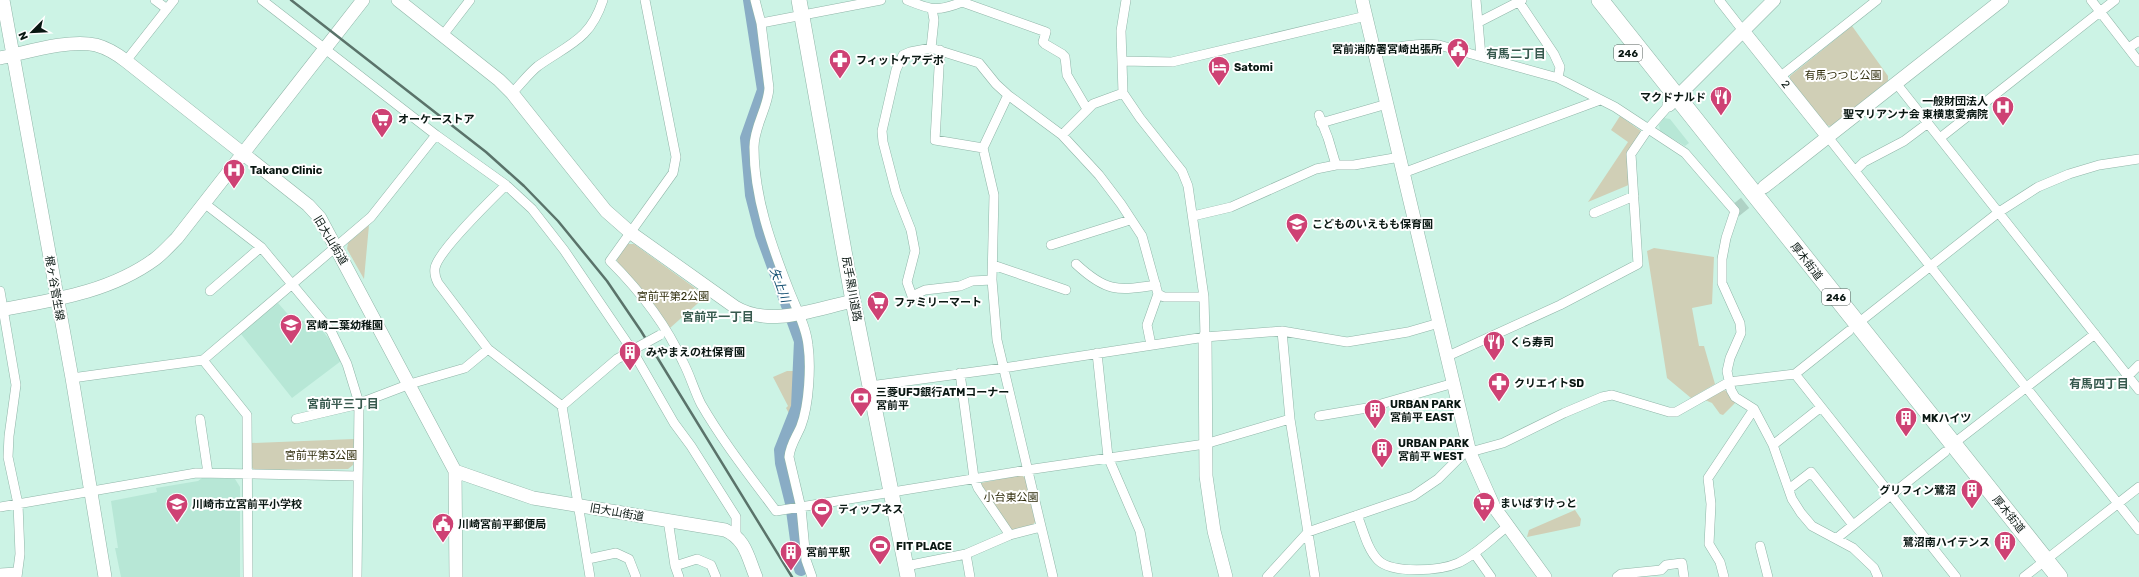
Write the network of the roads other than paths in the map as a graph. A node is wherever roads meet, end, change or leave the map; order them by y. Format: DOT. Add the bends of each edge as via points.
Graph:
graph roads {
  1 [pos="3,0"];
  2 [pos="155,0"];
  3 [pos="174,0"];
  4 [pos="262,0"];
  5 [pos="363,0"];
  6 [pos="398,0"];
  7 [pos="470,0"];
  8 [pos="603,0"];
  9 [pos="645,0"];
  10 [pos="755,0"];
  11 [pos="799,0"];
  12 [pos="880,0"];
  13 [pos="907,0"];
  14 [pos="1126,0"];
  15 [pos="1362,0"];
  16 [pos="1476,0"];
  17 [pos="1586,0"];
  18 [pos="1600,0"];
  19 [pos="1719,0"];
  20 [pos="1774,0"];
  21 [pos="1877,0"];
  22 [pos="2002,0"];
  23 [pos="2091,0"];
  24 [pos="2115,0"];
  25 [pos="1521,1"];
  26 [pos="167,9"];
  27 [pos="932,9"];
  28 [pos="2100,12"];
  29 [pos="802,15"];
  30 [pos="1366,16"];
  31 [pos="1478,22"];
  32 [pos="761,23"];
  33 [pos="1744,32"];
  34 [pos="443,35"];
  35 [pos="2139,41"];
  36 [pos="2130,48"];
  37 [pos="324,49"];
  38 [pos="936,49"];
  39 [pos="1375,53"];
  40 [pos="1481,56"];
  41 [pos="6,57"];
  42 [pos="126,61"];
  43 [pos="1122,61"];
  44 [pos="2139,62"];
  45 [pos="1781,76"];
  46 [pos="1558,78"];
  47 [pos="1896,83"];
  48 [pos="512,93"];
  49 [pos="1123,93"];
  50 [pos="1008,95"];
  51 [pos="1600,100"];
  52 [pos="1673,101"];
  53 [pos="1387,104"];
  54 [pos="1087,109"];
  55 [pos="1928,123"];
  56 [pos="1648,129"];
  57 [pos="1062,134"];
  58 [pos="436,135"];
  59 [pos="1828,137"];
  60 [pos="1940,138"];
  61 [pos="983,148"];
  62 [pos="242,154"];
  63 [pos="1400,157"];
  64 [pos="2139,159"];
  65 [pos="1336,165"];
  66 [pos="1855,171"];
  67 [pos="1403,173"];
  68 [pos="506,185"];
  69 [pos="1764,188"];
  70 [pos="1634,196"];
  71 [pos="204,203"];
  72 [pos="1999,212"];
  73 [pos="1594,213"];
  74 [pos="1193,216"];
  75 [pos="1130,220"];
  76 [pos="631,232"];
  77 [pos="337,246"];
  78 [pos="1051,246"];
  79 [pos="261,247"];
  80 [pos="1076,264"];
  81 [pos="993,265"];
  82 [pos="1931,267"];
  83 [pos="992,280"];
  84 [pos="291,285"];
  85 [pos="1157,289"];
  86 [pos="1066,290"];
  87 [pos="0,291"];
  88 [pos="210,291"];
  89 [pos="1204,297"];
  90 [pos="57,298"];
  91 [pos="853,301"];
  92 [pos="2,309"];
  93 [pos="794,314"];
  94 [pos="1439,323"];
  95 [pos="1853,328"];
  96 [pos="1282,331"];
  97 [pos="663,333"];
  98 [pos="2095,334"];
  99 [pos="1205,336"];
  100 [pos="1151,344"];
  101 [pos="488,349"];
  102 [pos="635,349"];
  103 [pos="1097,353"];
  104 [pos="1448,356"];
  105 [pos="204,360"];
  106 [pos="2139,366"];
  107 [pos="1003,368"];
  108 [pos="960,373"];
  109 [pos="1795,374"];
  110 [pos="2128,376"];
  111 [pos="72,378"];
  112 [pos="1729,382"];
  113 [pos="1454,383"];
  114 [pos="410,384"];
  115 [pos="870,386"];
  116 [pos="2026,388"];
  117 [pos="2139,390"];
  118 [pos="359,403"];
  119 [pos="562,406"];
  120 [pos="1821,407"];
  121 [pos="1754,409"];
  122 [pos="1319,416"];
  123 [pos="200,419"];
  124 [pos="296,419"];
  125 [pos="1290,419"];
  126 [pos="1205,444"];
  127 [pos="1773,445"];
  128 [pos="1949,448"];
  129 [pos="1470,452"];
  130 [pos="1108,457"];
  131 [pos="1027,470"];
  132 [pos="455,471"];
  133 [pos="208,473"];
  134 [pos="246,473"];
  135 [pos="358,476"];
  136 [pos="974,478"];
  137 [pos="2139,487"];
  138 [pos="1789,489"];
  139 [pos="90,491"];
  140 [pos="892,492"];
  141 [pos="1891,495"];
  142 [pos="2118,503"];
  143 [pos="18,504"];
  144 [pos="578,505"];
  145 [pos="0,507"];
  146 [pos="795,509"];
  147 [pos="1357,515"];
  148 [pos="668,520"];
  149 [pos="1853,525"];
  150 [pos="1508,526"];
  151 [pos="1041,527"];
  152 [pos="2139,530"];
  153 [pos="1308,532"];
  154 [pos="736,535"];
  155 [pos="1010,535"];
  156 [pos="1837,538"];
  157 [pos="1760,546"];
  158 [pos="1474,553"];
  159 [pos="966,554"];
  160 [pos="588,559"];
  161 [pos="675,566"];
  162 [pos="1440,567"];
  163 [pos="2038,570"];
  164 [pos="907,571"];
  165 [pos="0,573"];
  166 [pos="17,574"];
  167 [pos="105,577"];
  168 [pos="248,577"];
  169 [pos="356,577"];
  170 [pos="456,577"];
  171 [pos="590,577"];
  172 [pos="636,577"];
  173 [pos="679,577"];
  174 [pos="716,577"];
  175 [pos="756,577"];
  176 [pos="812,577"];
  177 [pos="970,577"];
  178 [pos="1053,577"];
  179 [pos="1148,577"];
  180 [pos="1226,577"];
  181 [pos="1268,577"];
  182 [pos="1315,577"];
  183 [pos="1442,577"];
  184 [pos="1491,577"];
  185 [pos="1545,577"];
  186 [pos="1617,577"];
  187 [pos="1684,577"];
  188 [pos="1724,577"];
  189 [pos="1768,577"];
  190 [pos="1878,577"];
  191 [pos="1956,577"];
  192 [pos="2059,577"];
  1 -- 41 [label="street, 梶ヶ谷菅生線"];
  2 -- 26 [label="street"];
  3 -- 26 [label="street"];
  4 -- 37 [label="street"];
  5 -- 37 [label="street"];
  6 -- 34 [label="street"];
  7 -- 34 [label="street"];
  8 -- 48 [label="street" via="595,21 586,33 572,45 536,67"];
  9 -- 76 [label="street" via="676,157 673,173"];
  10 -- 32 [label="street"];
  11 -- 29 [label="main road, 尻手黒川道路"];
  12 -- 29 [label="street"];
  13 -- 27 [label="street" via="923,8"];
  14 -- 43 [label="street" via="1121,31"];
  15 -- 30 [label="street"];
  16 -- 31 [label="street"];
  17 -- 52 [label="highway, 厚木街道 / 246"];
  18 -- 52 [label="highway, 厚木街道 / 246"];
  19 -- 33 [label="street"];
  20 -- 33 [label="street"];
  21 -- 45 [label="street"];
  22 -- 47 [label="street"];
  23 -- 28 [label="street"];
  24 -- 28 [label="street"];
  25 -- 31 [label="street"];
  25 -- 46 [label="street" via="1554,54 1560,67"];
  26 -- 42 [label="street"];
  27 -- 38 [label="street"];
  27 -- 54 [label="street" via="962,2 1046,32 1044,44 1065,57 1067,75"];
  28 -- 36 [label="street"];
  28 -- 60 [label="street"];
  29 -- 32 [label="street"];
  29 -- 91 [label="main road, 尻手黒川道路"];
  30 -- 39 [label="street"];
  30 -- 43 [label="street" via="1172,62"];
  31 -- 40 [label="street"];
  32 -- 93 [label="street" via="769,88 754,147 760,203"];
  33 -- 45 [label="street, 2"];
  33 -- 52 [label="street"];
  34 -- 48 [label="street"];
  35 -- 36 [label="street"];
  36 -- 44 [label="street"];
  37 -- 58 [label="street"];
  37 -- 62 [label="street"];
  38 -- 50 [label="street" via="979,63"];
  38 -- 61 [label="street" via="935,140"];
  38 -- 83 [label="street" via="903,55 896,70 882,131 896,192 911,230 915,251 908,282 912,296 925,290"];
  39 -- 40 [label="street" via="1423,43"];
  39 -- 53 [label="street"];
  40 -- 46 [label="street"];
  41 -- 42 [label="street, 旧大山街道" via="85,44 108,50"];
  41 -- 90 [label="street, 梶ヶ谷菅生線"];
  42 -- 62 [label="street, 旧大山街道"];
  43 -- 49 [label="street"];
  45 -- 59 [label="street, 2"];
  46 -- 51 [label="street"];
  47 -- 55 [label="street"];
  47 -- 59 [label="street"];
  48 -- 76 [label="street" via="606,211"];
  49 -- 54 [label="street" via="1093,104"];
  49 -- 74 [label="street" via="1182,171 1188,186"];
  50 -- 57 [label="street"];
  50 -- 61 [label="street"];
  51 -- 56 [label="street"];
  51 -- 67 [label="street"];
  52 -- 56 [label="street"];
  52 -- 95 [label="highway, 厚木街道 / 246"];
  53 -- 63 [label="street"];
  53 -- 65 [label="street" via="1320,119"];
  54 -- 57 [label="street"];
  55 -- 60 [label="street"];
  55 -- 66 [label="street" via="1904,141 1864,162"];
  56 -- 70 [label="street" via="1631,154"];
  56 -- 112 [label="street" via="1685,153 1735,211 1722,260 1722,283 1740,323 1740,333 1727,371"];
  57 -- 75 [label="street" via="1099,175"];
  58 -- 68 [label="street"];
  58 -- 77 [label="street" via="371,217"];
  59 -- 66 [label="street"];
  59 -- 69 [label="street"];
  60 -- 72 [label="street"];
  61 -- 81 [label="street" via="994,195"];
  62 -- 71 [label="street"];
  62 -- 77 [label="street, 旧大山街道" via="308,205 320,218"];
  63 -- 65 [label="street" via="1354,165"];
  63 -- 67 [label="street"];
  64 -- 72 [label="street" via="2099,165 2069,174 2038,187"];
  65 -- 74 [label="street" via="1316,169 1231,207"];
  66 -- 82 [label="street"];
  67 -- 94 [label="street"];
  68 -- 101 [label="street" via="473,218 439,259 435,268 438,283"];
  68 -- 102 [label="street" via="532,209"];
  70 -- 73 [label="street"];
  70 -- 104 [label="street" via="1638,264 1560,305"];
  71 -- 79 [label="street"];
  71 -- 90 [label="street" via="177,238 156,258 137,271 90,292"];
  72 -- 82 [label="street"];
  72 -- 98 [label="street"];
  74 -- 89 [label="street"];
  75 -- 78 [label="street"];
  75 -- 85 [label="street" via="1142,236"];
  76 -- 93 [label="street" via="746,313 768,318"];
  76 -- 97 [label="street" via="610,261 650,305"];
  77 -- 84 [label="street"];
  77 -- 114 [label="street, 旧大山街道"];
  79 -- 84 [label="street"];
  79 -- 88 [label="street"];
  80 -- 85 [label="street" via="1110,288"];
  81 -- 83 [label="street"];
  81 -- 86 [label="street"];
  82 -- 95 [label="street"];
  82 -- 116 [label="street"];
  83 -- 107 [label="street" via="997,340"];
  84 -- 105 [label="street"];
  84 -- 118 [label="street" via="331,331 347,364"];
  85 -- 89 [label="street" via="1164,297"];
  85 -- 100 [label="street" via="1147,325"];
  87 -- 92 [label="street"];
  89 -- 99 [label="street"];
  90 -- 92 [label="street"];
  90 -- 111 [label="street, 梶ヶ谷菅生線"];
  91 -- 93 [label="street"];
  91 -- 115 [label="main road, 尻手黒川道路"];
  92 -- 143 [label="street" via="16,385 8,457"];
  93 -- 146 [label="street" via="808,344 805,414 789,456"];
  94 -- 96 [label="street" via="1408,332 1347,342"];
  94 -- 104 [label="street"];
  95 -- 109 [label="street"];
  95 -- 128 [label="highway, 厚木街道 / 246"];
  96 -- 99 [label="street"];
  96 -- 125 [label="street"];
  97 -- 102 [label="street, bridge"];
  97 -- 146 [label="street" via="683,360 700,402 720,435 776,511"];
  98 -- 110 [label="street"];
  98 -- 116 [label="street"];
  99 -- 100 [label="street"];
  99 -- 126 [label="street"];
  100 -- 103 [label="street"];
  101 -- 114 [label="street" via="465,368"];
  101 -- 119 [label="street"];
  102 -- 119 [label="street" via="617,359"];
  102 -- 154 [label="street" via="674,423 736,517"];
  103 -- 107 [label="street"];
  103 -- 130 [label="street"];
  104 -- 113 [label="street"];
  105 -- 111 [label="street"];
  105 -- 134 [label="street" via="247,415"];
  106 -- 110 [label="street"];
  107 -- 108 [label="street"];
  107 -- 131 [label="street"];
  108 -- 115 [label="street"];
  108 -- 136 [label="street"];
  109 -- 112 [label="street"];
  109 -- 120 [label="street"];
  110 -- 117 [label="street"];
  111 -- 139 [label="street, 梶ヶ谷菅生線"];
  112 -- 121 [label="street" via="1735,397"];
  112 -- 129 [label="street" via="1676,412 1612,395 1602,397 1503,443"];
  113 -- 122 [label="street" via="1367,408"];
  113 -- 129 [label="street"];
  114 -- 118 [label="street"];
  114 -- 132 [label="street, 旧大山街道"];
  115 -- 140 [label="main road, 尻手黒川道路"];
  116 -- 128 [label="street"];
  116 -- 142 [label="street"];
  118 -- 124 [label="street"];
  118 -- 135 [label="street"];
  119 -- 144 [label="street"];
  120 -- 127 [label="street"];
  120 -- 141 [label="street"];
  121 -- 127 [label="street"];
  121 -- 188 [label="street" via="1708,478 1711,504 1709,544 1720,562"];
  123 -- 133 [label="street"];
  125 -- 126 [label="street"];
  125 -- 153 [label="street"];
  126 -- 130 [label="street"];
  126 -- 180 [label="street" via="1206,476 1214,531"];
  127 -- 138 [label="street"];
  128 -- 141 [label="street"];
  128 -- 163 [label="highway, 厚木街道 / 246"];
  129 -- 147 [label="street" via="1463,454 1438,479 1413,496"];
  129 -- 150 [label="street" via="1491,500"];
  130 -- 131 [label="street"];
  130 -- 179 [label="street" via="1140,531"];
  131 -- 136 [label="street"];
  131 -- 151 [label="street"];
  132 -- 144 [label="street, 旧大山街道" via="533,498"];
  132 -- 170 [label="street, 旧大山街道"];
  133 -- 134 [label="street"];
  133 -- 139 [label="street"];
  134 -- 135 [label="street"];
  134 -- 168 [label="street"];
  135 -- 169 [label="street"];
  136 -- 140 [label="street"];
  136 -- 155 [label="street"];
  137 -- 142 [label="street"];
  138 -- 149 [label="street" via="1811,472"];
  138 -- 156 [label="street" via="1801,513 1812,526"];
  139 -- 143 [label="street"];
  139 -- 167 [label="street, 梶ヶ谷菅生線"];
  140 -- 146 [label="street"];
  140 -- 164 [label="main road, 尻手黒川道路"];
  141 -- 149 [label="street"];
  141 -- 191 [label="street"];
  142 -- 152 [label="street"];
  142 -- 163 [label="street"];
  143 -- 145 [label="street"];
  143 -- 166 [label="street" via="20,554"];
  144 -- 148 [label="street, 旧大山街道"];
  144 -- 160 [label="street"];
  146 -- 176 [label="street"];
  147 -- 153 [label="street"];
  147 -- 162 [label="street" via="1370,550 1387,566 1398,569"];
  148 -- 154 [label="street, 旧大山街道" via="725,530"];
  148 -- 161 [label="street"];
  149 -- 156 [label="street"];
  150 -- 158 [label="street"];
  150 -- 185 [label="street"];
  151 -- 155 [label="street"];
  151 -- 178 [label="street"];
  153 -- 181 [label="street"];
  153 -- 182 [label="street"];
  154 -- 175 [label="street" via="742,541"];
  155 -- 159 [label="street"];
  156 -- 190 [label="street" via="1853,548 1874,568"];
  157 -- 189 [label="street"];
  158 -- 162 [label="street" via="1460,562"];
  158 -- 184 [label="street"];
  159 -- 164 [label="street"];
  159 -- 177 [label="street"];
  160 -- 171 [label="street"];
  160 -- 172 [label="street" via="616,553 629,559"];
  161 -- 173 [label="street"];
  161 -- 174 [label="street" via="697,559 712,565"];
  162 -- 183 [label="street"];
  163 -- 192 [label="highway, 厚木街道 / 246"];
  165 -- 166 [label="street"];
  186 -- 187 [label="street" via="1621,574 1661,570 1666,565 1682,563"];
}
